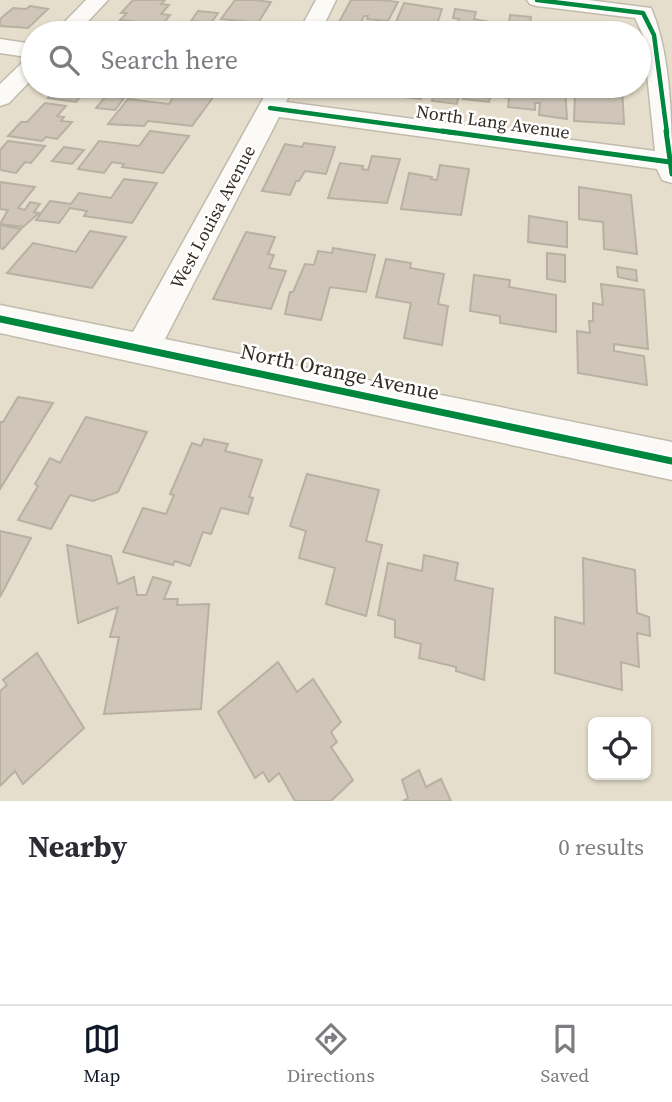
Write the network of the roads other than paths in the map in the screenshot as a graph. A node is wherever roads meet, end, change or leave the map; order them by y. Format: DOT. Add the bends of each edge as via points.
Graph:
graph roads {
  1 [pos="98,0"];
  2 [pos="326,0"];
  3 [pos="537,0"];
  4 [pos="77,21"];
  5 [pos="315,21"];
  6 [pos="647,21"];
  7 [pos="651,29"];
  8 [pos="0,46"];
  9 [pos="21,49"];
  10 [pos="21,77"];
  11 [pos="0,98"];
  12 [pos="275,98"];
  13 [pos="282,98"];
  14 [pos="671,168"];
  15 [pos="0,319"];
  16 [pos="143,347"];
  17 [pos="672,461"];
  1 -- 4 [label="street"];
  2 -- 5 [label="street"];
  3 -- 6 [label="street" via="643,13"];
  7 -- 14 [label="street"];
  8 -- 9 [label="street"];
  10 -- 11 [label="street"];
  12 -- 16 [label="street, West Louisa Avenue"];
  13 -- 14 [label="street, North Lang Avenue"];
  15 -- 16 [label="street, North Orange Avenue"];
  16 -- 17 [label="street, North Orange Avenue"];
}
